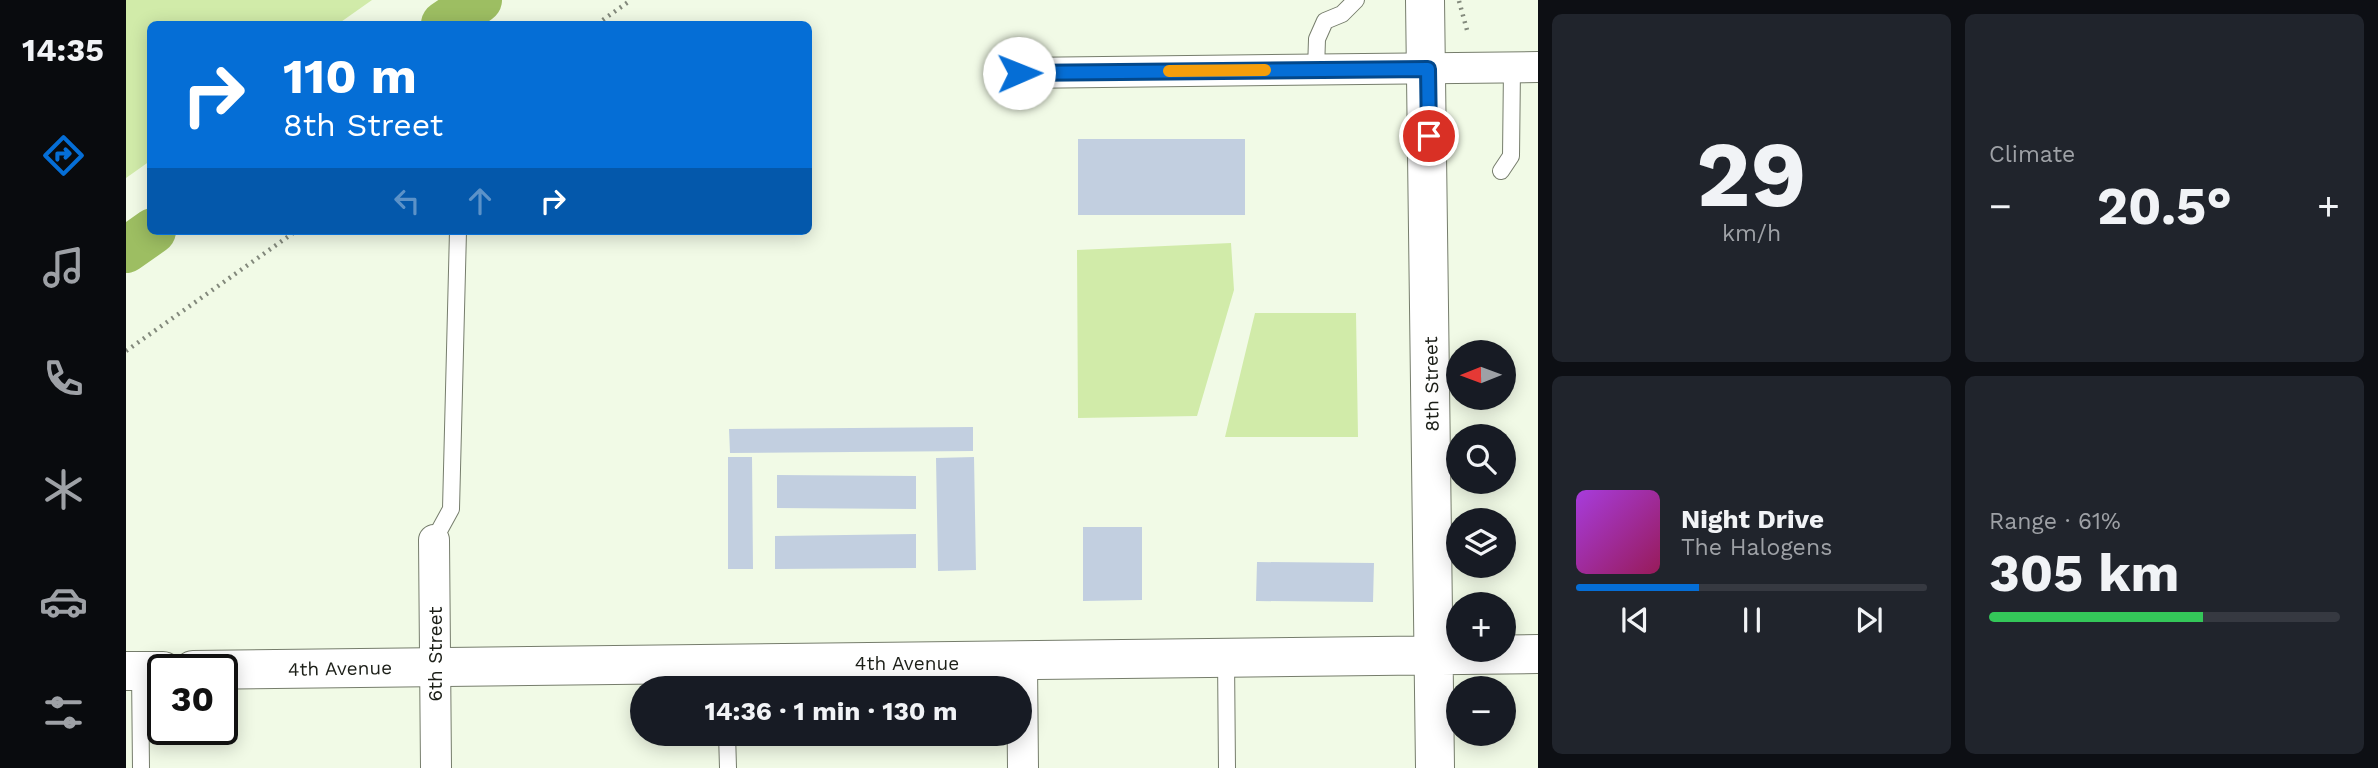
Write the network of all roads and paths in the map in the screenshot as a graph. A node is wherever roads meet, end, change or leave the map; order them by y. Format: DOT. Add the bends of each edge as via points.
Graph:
graph roads {
  1 [pos="631,0"];
  2 [pos="1356,0"];
  3 [pos="1426,0"];
  4 [pos="1458,0"];
  5 [pos="601,21"];
  6 [pos="1467,30"];
  7 [pos="1525,68"];
  8 [pos="1428,69"];
  9 [pos="1316,70"];
  10 [pos="1019,73"];
  11 [pos="1501,171"];
  12 [pos="290,235"];
  13 [pos="458,235"];
  14 [pos="126,351"];
  15 [pos="434,540"];
  16 [pos="1538,654"];
  17 [pos="1434,655"];
  18 [pos="1226,658"];
  19 [pos="1022,663"];
  20 [pos="435,666"];
  21 [pos="238,669"];
  22 [pos="143,671"];
  23 [pos="727,746"];
  24 [pos="141,768"];
  25 [pos="436,768"];
  26 [pos="728,768"];
  27 [pos="1023,768"];
  28 [pos="1227,768"];
  29 [pos="1435,768"];
  1 -- 5 [label="path"];
  2 -- 9 [label="lane" via="1342,14 1325,21 1317,38"];
  3 -- 8 [label="street, 8th Street"];
  4 -- 6 [label="path"];
  7 -- 8 [label="street"];
  7 -- 11 [label="lane" via="1511,156"];
  8 -- 9 [label="street"];
  8 -- 17 [label="street, 8th Street"];
  9 -- 10 [label="street"];
  12 -- 14 [label="path"];
  13 -- 15 [label="lane" via="451,509"];
  15 -- 20 [label="street, 6th Street"];
  16 -- 17 [label="street, 4th Avenue"];
  17 -- 18 [label="street, 4th Avenue"];
  17 -- 29 [label="street, 8th Street"];
  18 -- 19 [label="street, 4th Avenue"];
  18 -- 28 [label="lane"];
  19 -- 20 [label="street, 4th Avenue" via="727,670"];
  19 -- 27 [label="street"];
  20 -- 21 [label="street, 4th Avenue"];
  20 -- 25 [label="street, 6th Street"];
  22 -- 24 [label="lane"];
  23 -- 26 [label="lane"];
}
